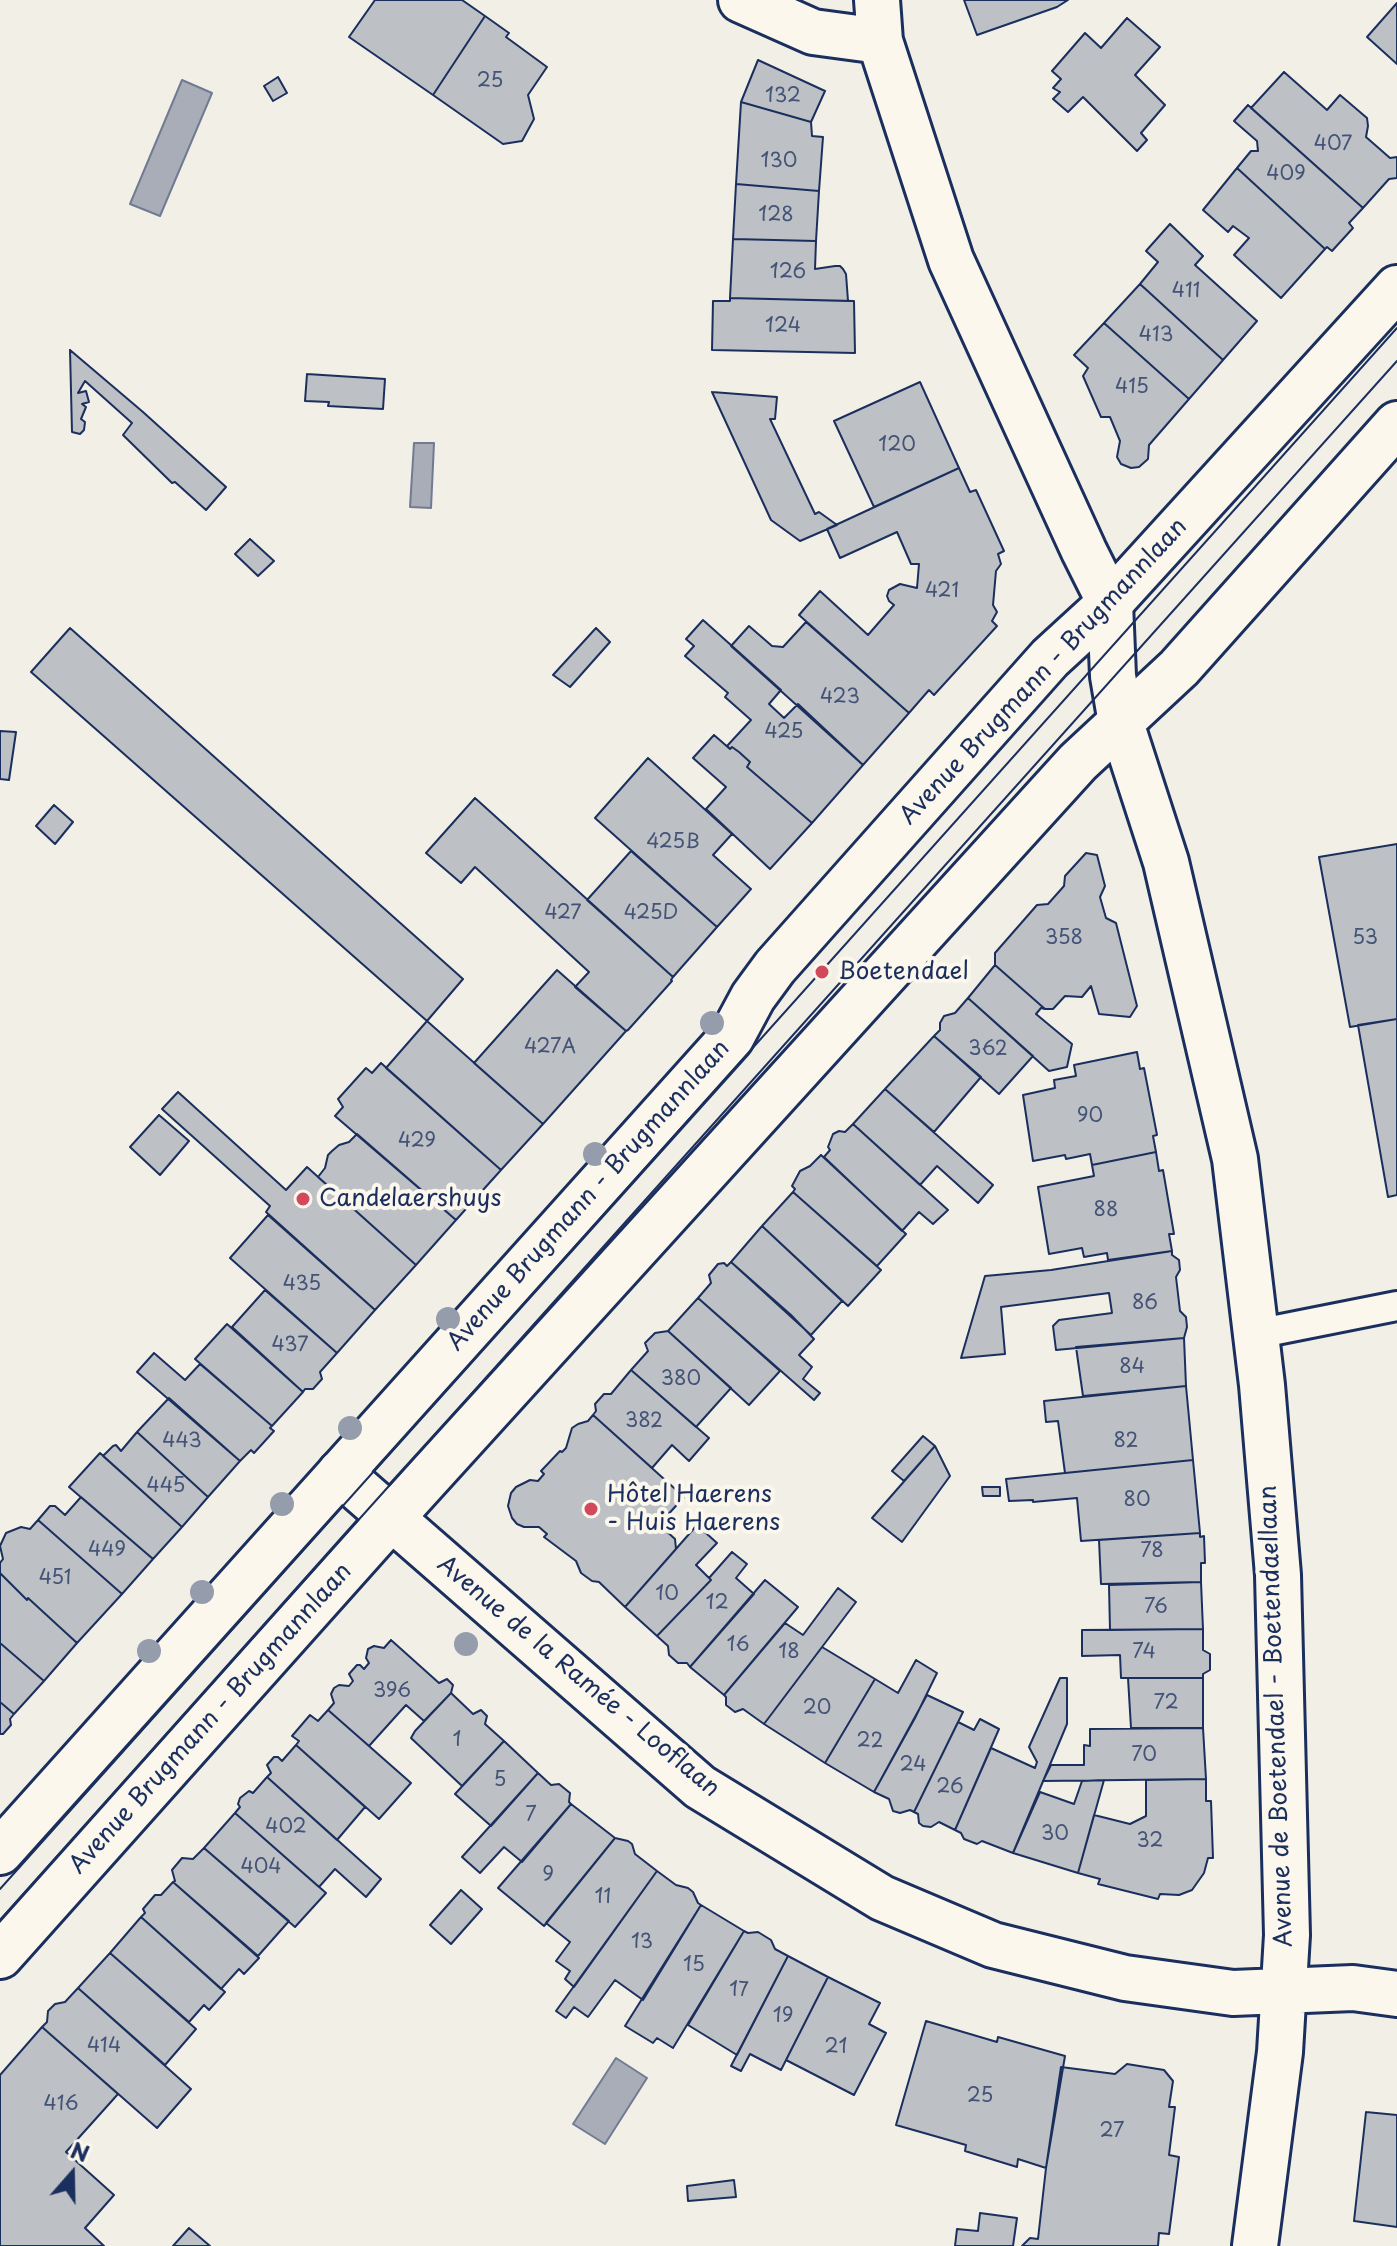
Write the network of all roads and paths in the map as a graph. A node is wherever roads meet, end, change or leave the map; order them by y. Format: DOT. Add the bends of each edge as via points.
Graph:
graph roads {
  1 [pos="741,0"];
  2 [pos="878,20"];
  3 [pos="1397,288"];
  4 [pos="1397,424"];
  5 [pos="1110,603"];
  6 [pos="1121,723"];
  7 [pos="1397,1306"];
  8 [pos="1256,1334"];
  9 [pos="340,1473"];
  10 [pos="392,1517"];
  11 [pos="0,1852"];
  12 [pos="0,1956"];
  13 [pos="1284,1991"];
  14 [pos="1397,1994"];
  15 [pos="1255,2246"];
  1 -- 2 [label="main road" via="813,32"];
  2 -- 5 [label="main road, Avenue de Boetendael - Boetendaellaan" via="951,260"];
  3 -- 5 [label="main road, Avenue Brugmann - Brugmannlaan"];
  4 -- 6 [label="main road, Avenue Brugmann - Brugmannlaan" via="1179,668"];
  5 -- 6 [label="main road, Avenue de Boetendael - Boetendaellaan"];
  5 -- 9 [label="main road, Avenue Brugmann - Brugmannlaan" via="1050,658 785,955 731,1038"];
  6 -- 8 [label="main road, Avenue de Boetendael - Boetendaellaan" via="1166,862 1235,1159"];
  6 -- 10 [label="main road, Avenue Brugmann - Brugmannlaan" via="1078,762"];
  7 -- 8 [label="lane"];
  8 -- 13 [label="main road, Avenue de Boetendael - Boetendaellaan" via="1278,1575"];
  9 -- 10 [label="main road, Avenue de la Ramée - Looflaan"];
  9 -- 11 [label="main road, Avenue Brugmann - Brugmannlaan"];
  10 -- 12 [label="main road, Avenue Brugmann - Brugmannlaan"];
  10 -- 13 [label="main road, Avenue de la Ramée - Looflaan" via="700,1787 882,1898 993,1945 1125,1978 1233,1993"];
  13 -- 14 [label="main road, Avenue de la Ramée - Looflaan" via="1353,1988"];
  13 -- 15 [label="main road, Avenue de Boetendael - Boetendaellaan"];
}
